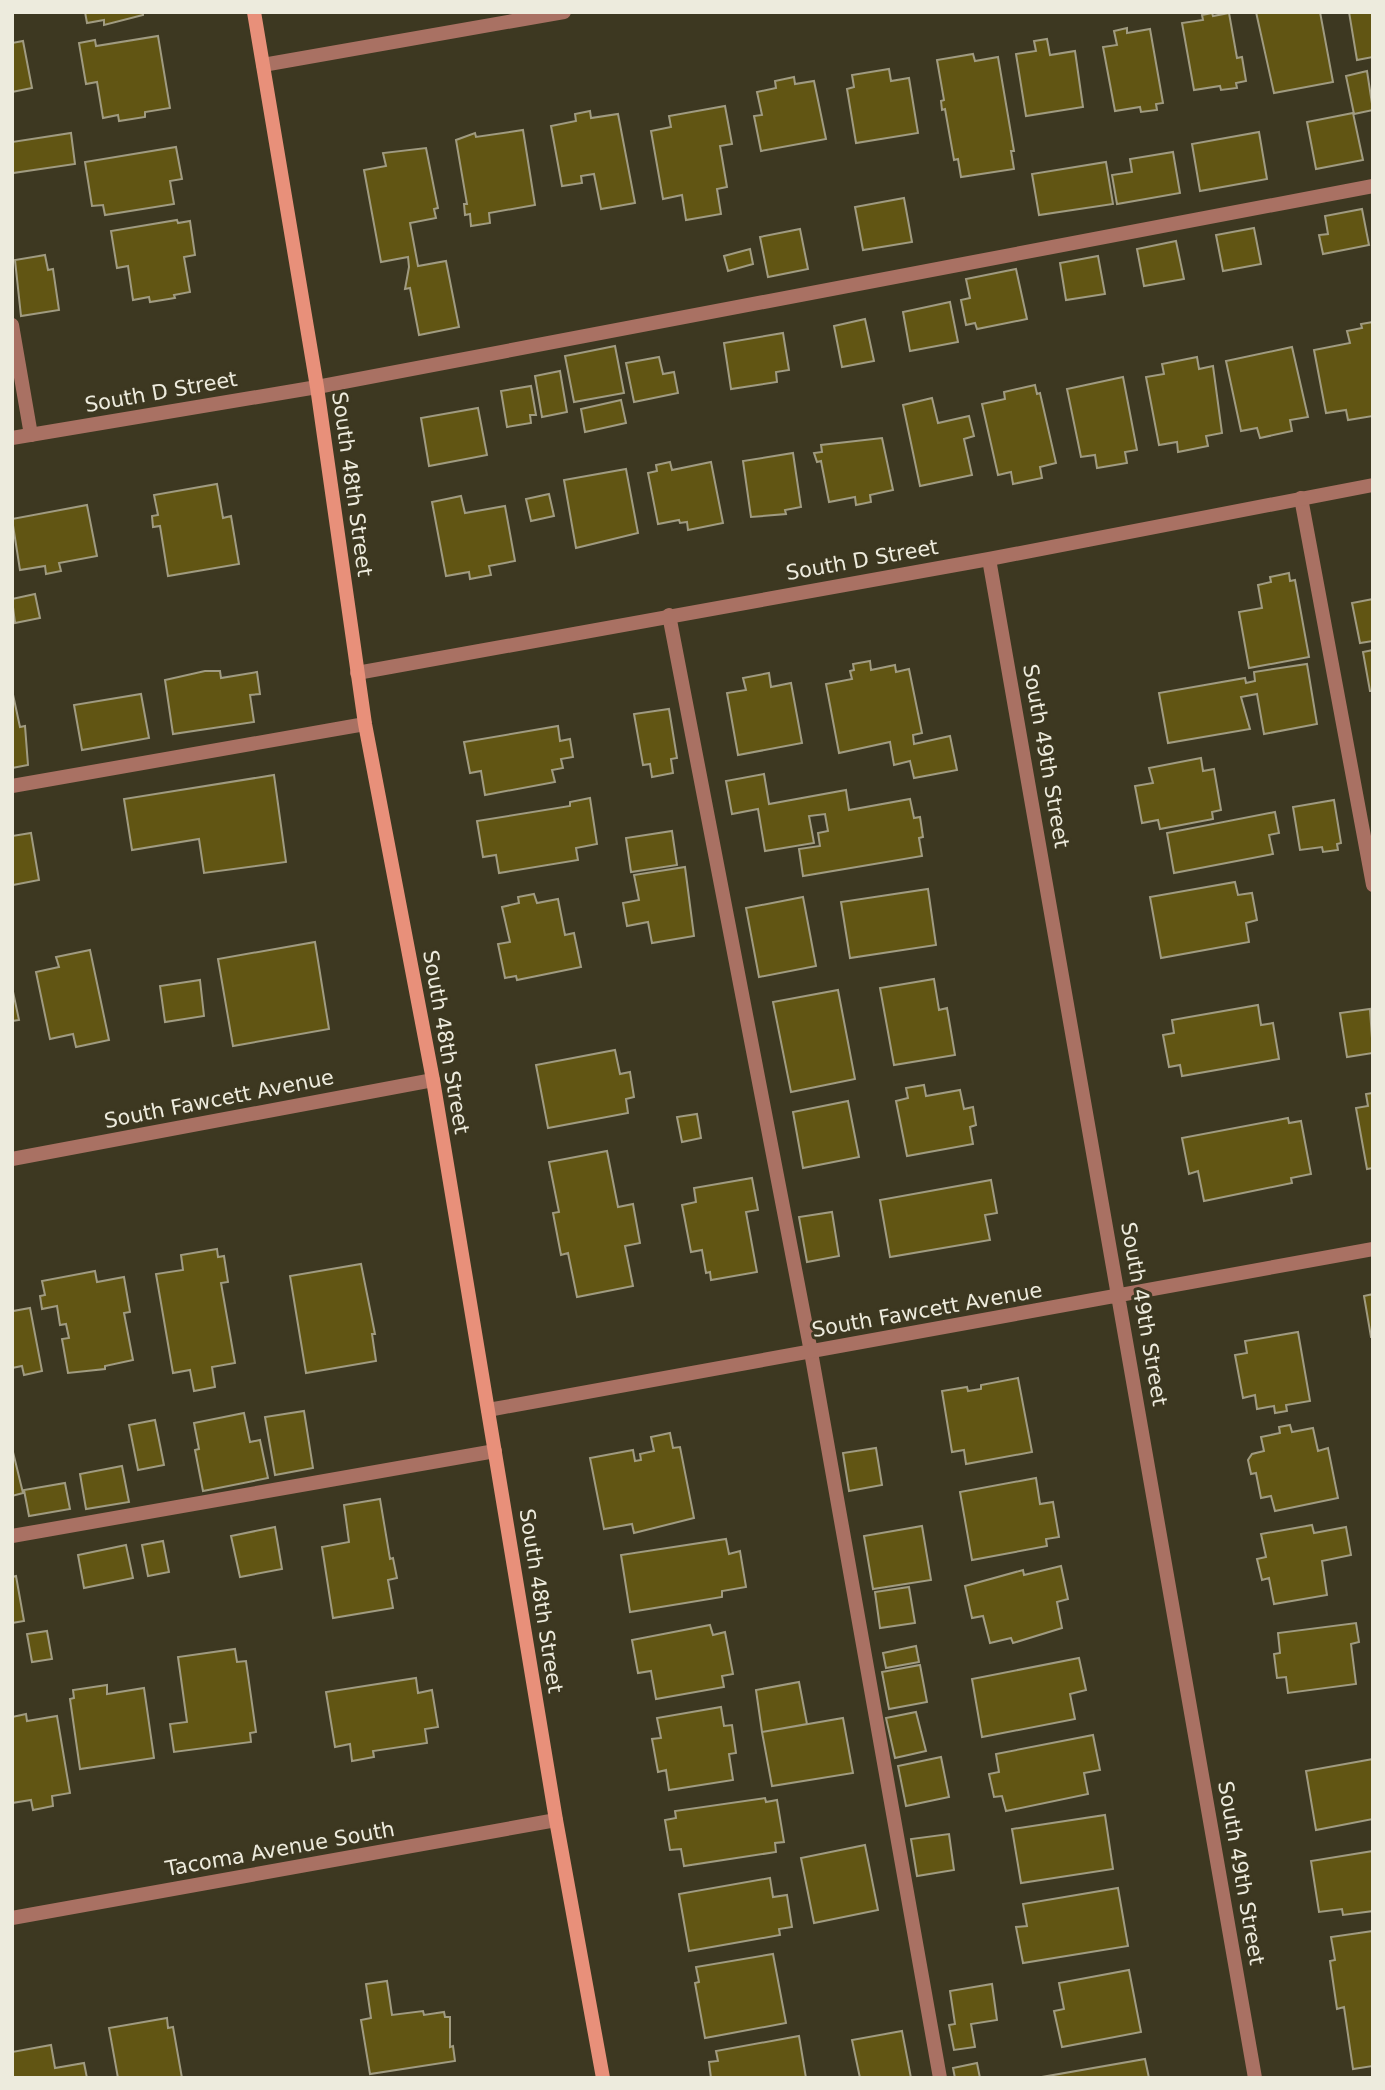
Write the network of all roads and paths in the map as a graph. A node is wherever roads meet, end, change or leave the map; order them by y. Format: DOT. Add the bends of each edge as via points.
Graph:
graph roads {
  1 [pos="254,12"];
  2 [pos="564,12"];
  3 [pos="263,65"];
  4 [pos="1373,186"];
  5 [pos="12,325"];
  6 [pos="317,387"];
  7 [pos="31,435"];
  8 [pos="12,438"];
  9 [pos="1373,485"];
  10 [pos="1301,498"];
  11 [pos="989,559"];
  12 [pos="668,615"];
  13 [pos="358,673"];
  14 [pos="365,724"];
  15 [pos="12,786"];
  16 [pos="1373,885"];
  17 [pos="433,1080"];
  18 [pos="12,1159"];
  19 [pos="1373,1250"];
  20 [pos="1120,1296"];
  21 [pos="811,1352"];
  22 [pos="488,1410"];
  23 [pos="495,1451"];
  24 [pos="12,1536"];
  25 [pos="556,1820"];
  26 [pos="12,1918"];
  27 [pos="603,2078"];
  28 [pos="940,2078"];
  29 [pos="1255,2078"];
  1 -- 3 [label="main road, South 48th Street"];
  2 -- 3 [label="street"];
  3 -- 6 [label="main road, South 48th Street"];
  4 -- 6 [label="street, South D Street"];
  5 -- 7 [label="street"];
  6 -- 7 [label="street, South D Street"];
  6 -- 13 [label="main road, South 48th Street"];
  7 -- 8 [label="street, South D Street"];
  9 -- 10 [label="street, South D Street"];
  10 -- 11 [label="street, South D Street"];
  10 -- 16 [label="street"];
  11 -- 12 [label="street, South D Street"];
  11 -- 20 [label="street, South 49th Street"];
  12 -- 13 [label="street, South D Street"];
  12 -- 21 [label="street"];
  13 -- 14 [label="main road, South 48th Street"];
  14 -- 15 [label="street"];
  14 -- 17 [label="main road, South 48th Street"];
  17 -- 18 [label="street, South Fawcett Avenue"];
  17 -- 22 [label="main road, South 48th Street"];
  19 -- 20 [label="street, South Fawcett Avenue"];
  20 -- 21 [label="street, South Fawcett Avenue"];
  20 -- 29 [label="street, South 49th Street"];
  21 -- 22 [label="street, South Fawcett Avenue"];
  21 -- 28 [label="street"];
  22 -- 23 [label="main road, South 48th Street"];
  23 -- 24 [label="street"];
  23 -- 25 [label="main road, South 48th Street"];
  25 -- 26 [label="street, Tacoma Avenue South"];
  25 -- 27 [label="main road, South 48th Street"];
}
